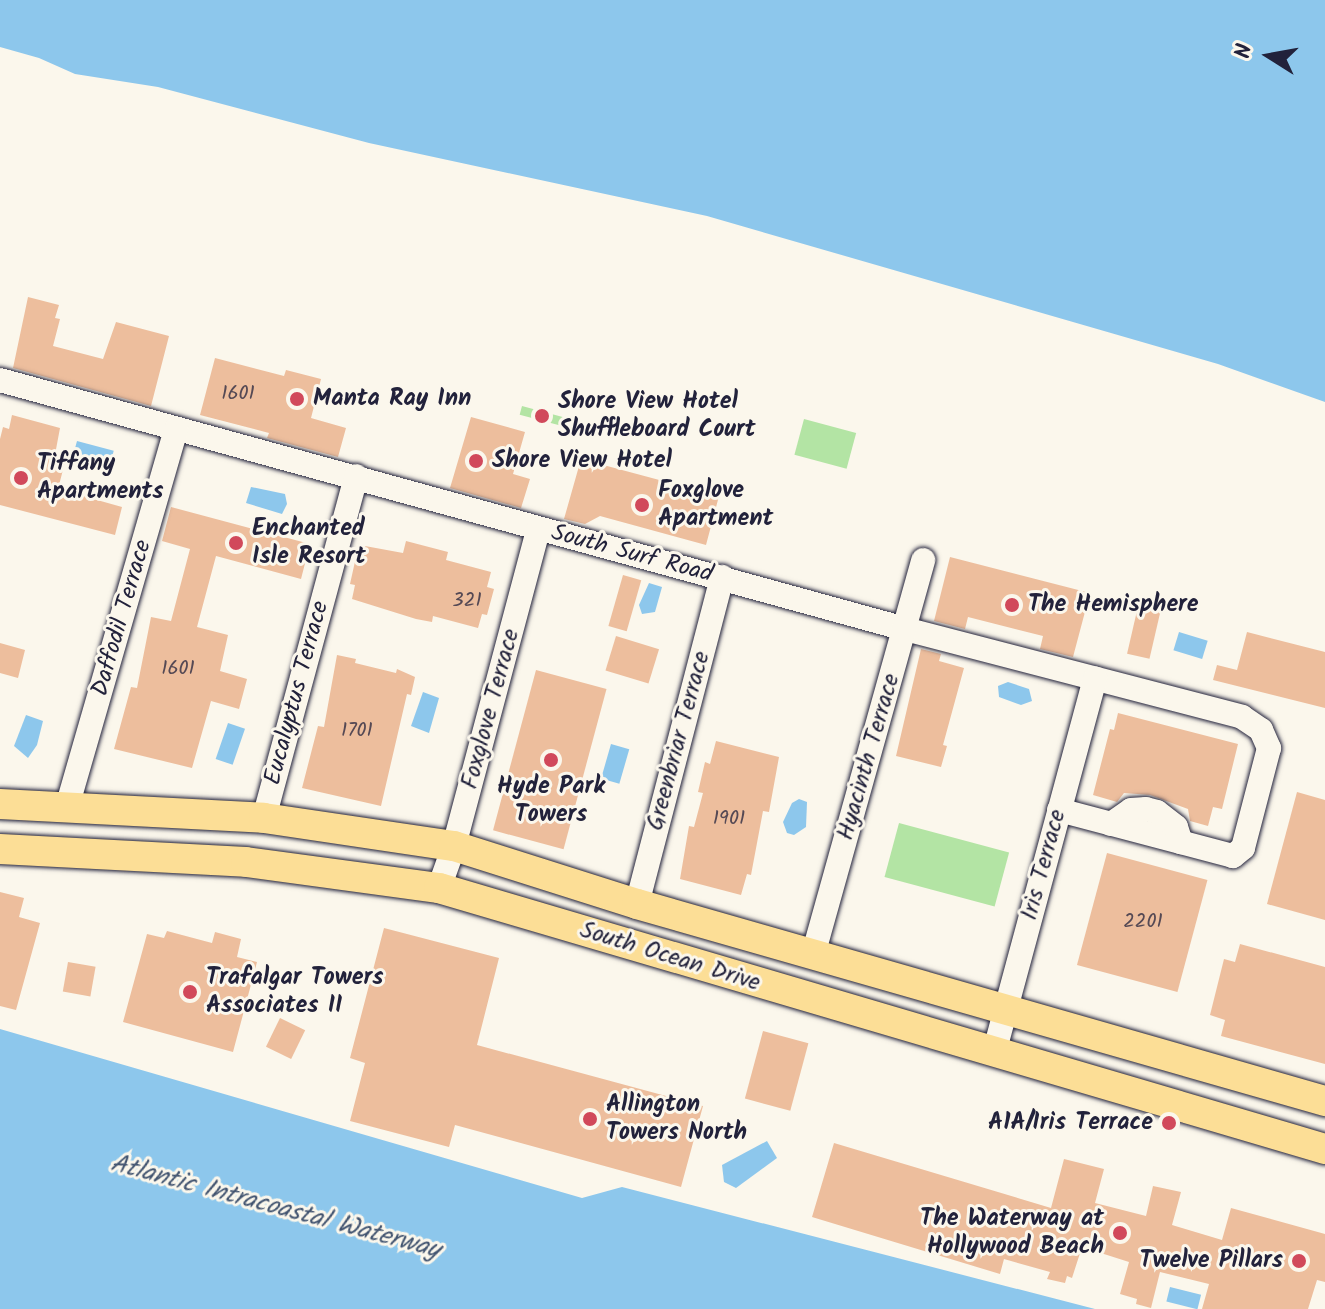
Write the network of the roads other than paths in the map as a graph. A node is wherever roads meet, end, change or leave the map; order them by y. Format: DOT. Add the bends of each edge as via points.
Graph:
graph roads {
  1 [pos="0,380"];
  2 [pos="176,429"];
  3 [pos="356,476"];
  4 [pos="538,530"];
  5 [pos="923,560"];
  6 [pos="722,577"];
  7 [pos="905,629"];
  8 [pos="1095,678"];
  9 [pos="0,804"];
  10 [pos="67,807"];
  11 [pos="1059,810"];
  12 [pos="264,818"];
  13 [pos="454,846"];
  14 [pos="0,849"];
  15 [pos="439,888"];
  16 [pos="637,904"];
  17 [pos="813,955"];
  18 [pos="1005,1010"];
  19 [pos="994,1053"];
  20 [pos="1325,1101"];
  21 [pos="1325,1149"];
  1 -- 2 [label="street, South Surf Road"];
  2 -- 3 [label="street, South Surf Road"];
  2 -- 10 [label="street, Daffodil Terrace"];
  3 -- 4 [label="street, South Surf Road"];
  3 -- 12 [label="street, Eucalyptus Terrace"];
  4 -- 6 [label="street, South Surf Road"];
  4 -- 13 [label="street, Foxglove Terrace"];
  5 -- 7 [label="street, Hyacinth Terrace"];
  6 -- 7 [label="street, South Surf Road"];
  6 -- 16 [label="street, Greenbriar Terrace"];
  7 -- 8 [label="street, South Surf Road"];
  7 -- 17 [label="street, Hyacinth Terrace"];
  8 -- 11 [label="street, Iris Terrace"];
  8 -- 11 [label="street, South Surf Road" via="1242,717 1261,730 1269,748 1243,848 1233,856"];
  9 -- 10 [label="main road, South Ocean Drive"];
  10 -- 12 [label="main road, South Ocean Drive"];
  11 -- 18 [label="street, Iris Terrace"];
  12 -- 13 [label="main road, South Ocean Drive"];
  13 -- 15 [label="street, Foxglove Terrace"];
  13 -- 16 [label="main road, South Ocean Drive"];
  14 -- 15 [label="main road, South Ocean Drive" via="246,862"];
  15 -- 19 [label="main road, South Ocean Drive"];
  16 -- 17 [label="main road, South Ocean Drive"];
  17 -- 18 [label="main road, South Ocean Drive"];
  18 -- 19 [label="street, Iris Terrace"];
  18 -- 20 [label="main road, South Ocean Drive"];
  19 -- 21 [label="main road, South Ocean Drive"];
}
